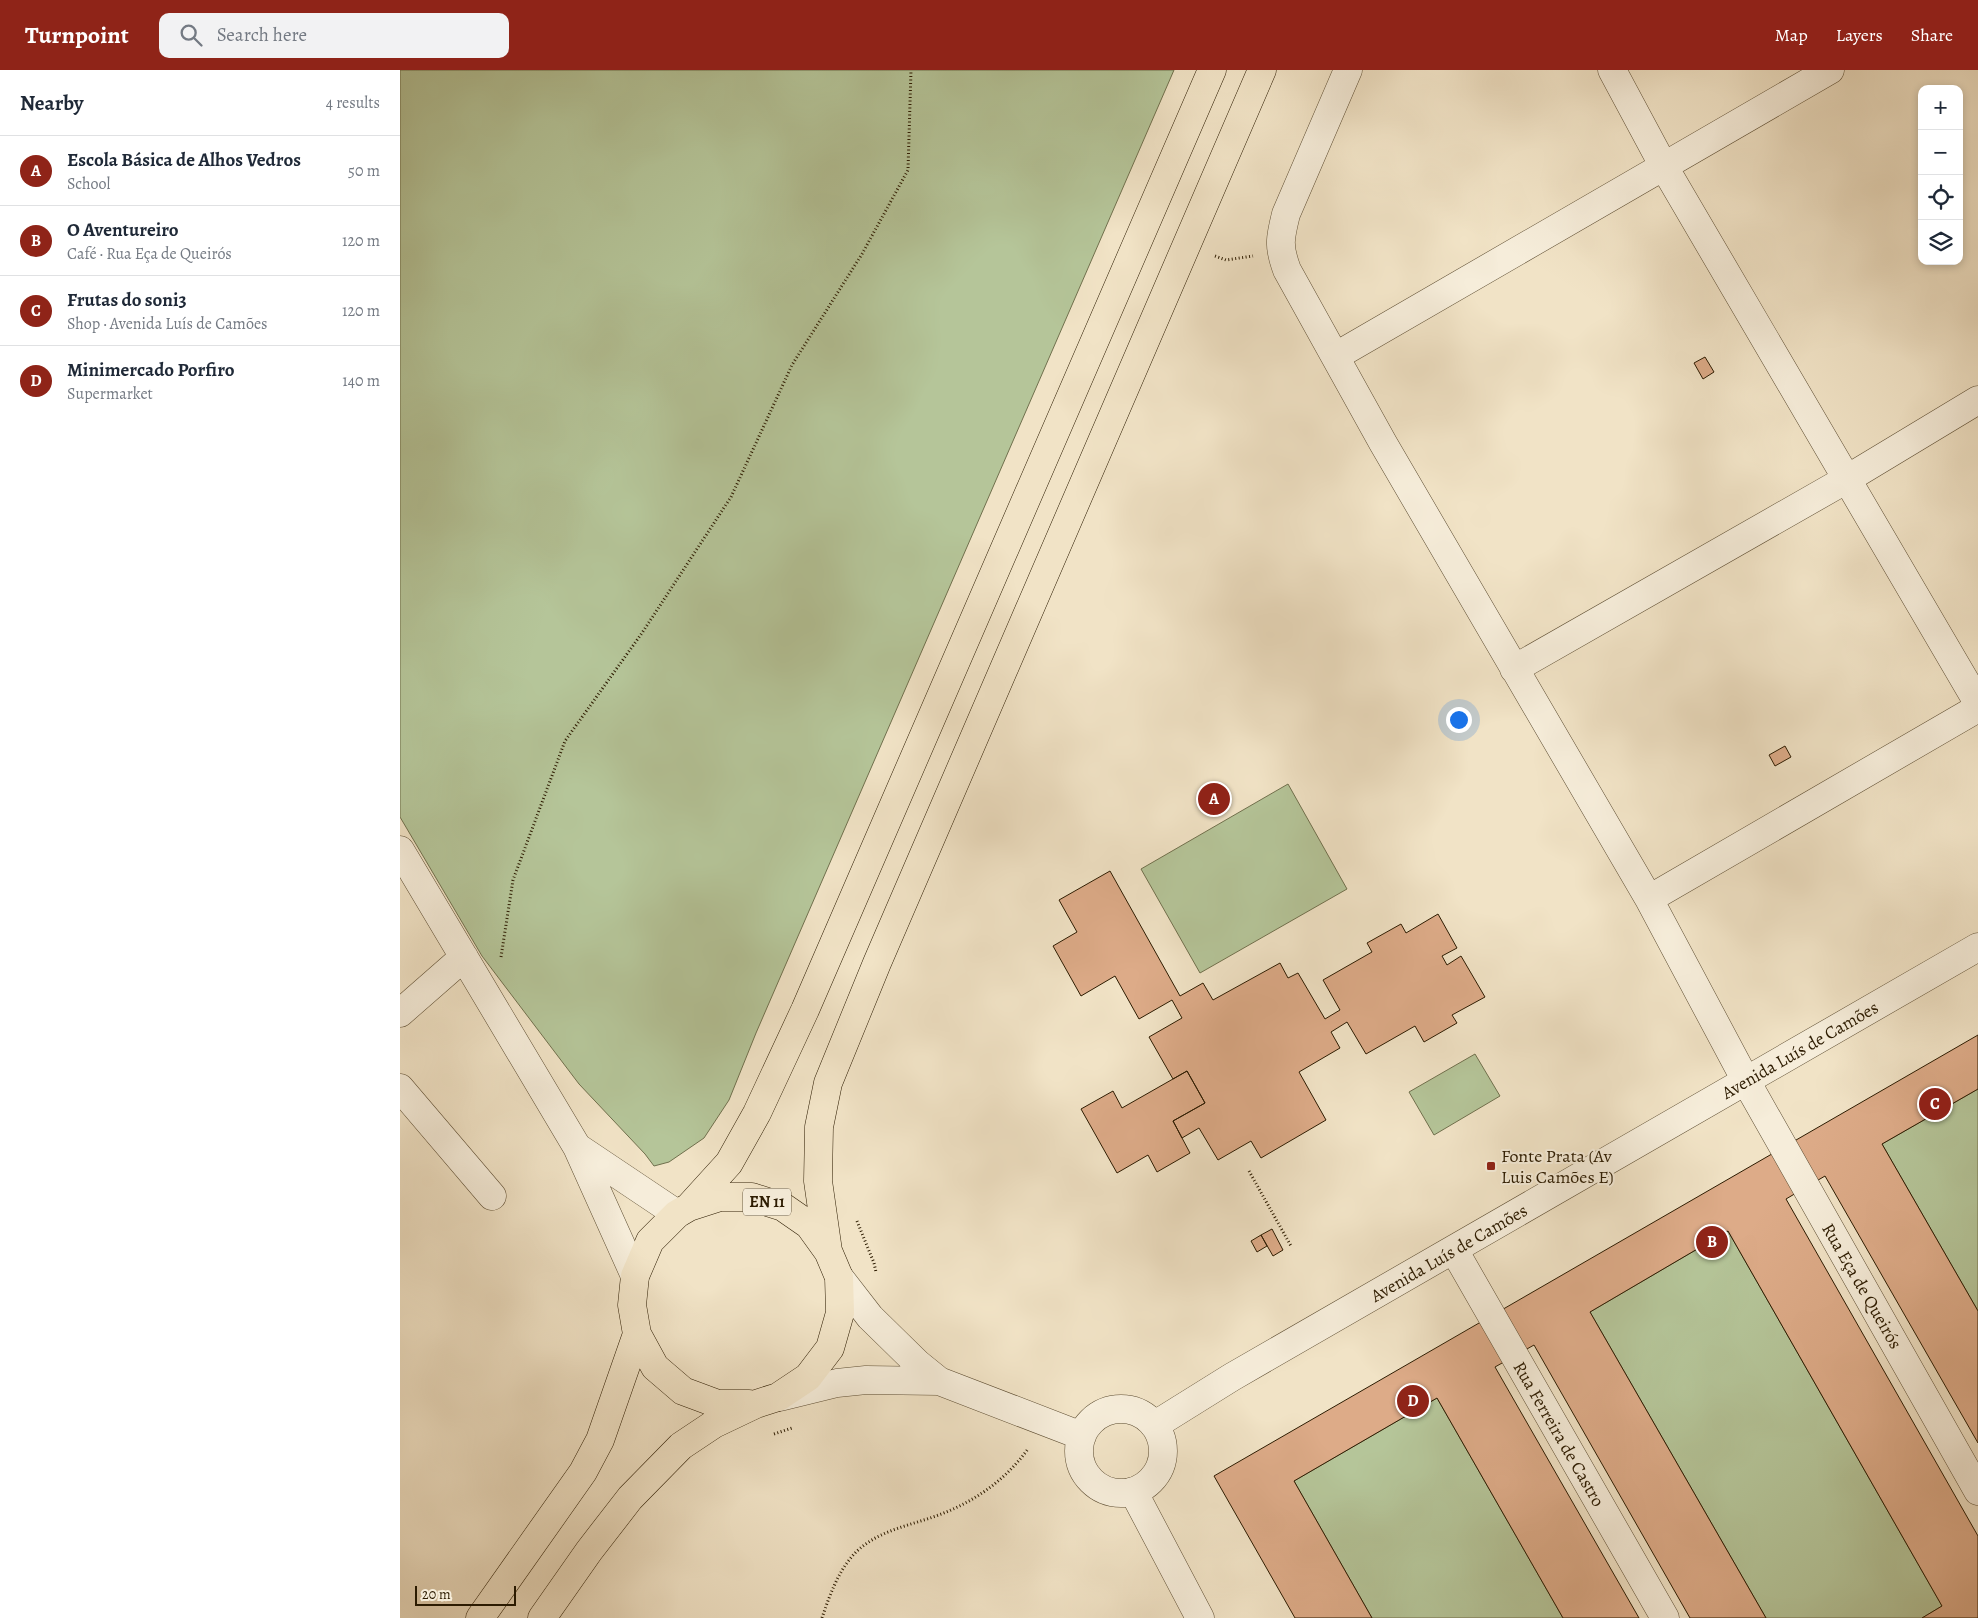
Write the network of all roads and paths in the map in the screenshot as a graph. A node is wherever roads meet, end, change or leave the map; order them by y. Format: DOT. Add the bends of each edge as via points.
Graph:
graph roads {
  1 [pos="911,70"];
  2 [pos="1212,70"];
  3 [pos="1262,70"];
  4 [pos="1348,70"];
  5 [pos="1612,70"];
  6 [pos="1830,70"];
  7 [pos="1663,165"];
  8 [pos="1280,252"];
  9 [pos="1210,264"];
  10 [pos="1336,356"];
  11 [pos="1978,400"];
  12 [pos="1847,478"];
  13 [pos="1514,669"];
  14 [pos="1978,703"];
  15 [pos="1978,708"];
  16 [pos="400,850"];
  17 [pos="1649,899"];
  18 [pos="1978,947"];
  19 [pos="464,957"];
  20 [pos="501,958"];
  21 [pos="400,1013"];
  22 [pos="1746,1081"];
  23 [pos="400,1088"];
  24 [pos="577,1147"];
  25 [pos="1250,1171"];
  26 [pos="492,1196"];
  27 [pos="683,1211"];
  28 [pos="856,1218"];
  29 [pos="1291,1246"];
  30 [pos="1454,1250"];
  31 [pos="828,1251"];
  32 [pos="635,1276"];
  33 [pos="839,1277"];
  34 [pos="877,1279"];
  35 [pos="637,1334"];
  36 [pos="939,1381"];
  37 [pos="767,1401"];
  38 [pos="1048,1422"];
  39 [pos="1155,1425"];
  40 [pos="794,1426"];
  41 [pos="770,1434"];
  42 [pos="1082,1436"];
  43 [pos="1133,1491"];
  44 [pos="1978,1491"];
  45 [pos="480,1618"];
  46 [pos="542,1618"];
  47 [pos="822,1618"];
  48 [pos="1200,1618"];
  49 [pos="1665,1618"];
  1 -- 20 [label="path" via="908,170 862,254 792,365 731,497 642,634 565,741 513,880"];
  2 -- 27 [label="main road" via="805,1010 756,1113 728,1163"];
  3 -- 31 [label="main road" via="828,1083 819,1127 818,1181"];
  4 -- 8 [label="street" via="1286,214"];
  5 -- 7 [label="street"];
  6 -- 7 [label="street"];
  7 -- 10 [label="street"];
  7 -- 12 [label="street"];
  8 -- 9 [label="path" via="1226,260 1214,255"];
  8 -- 10 [label="street, Rua Eça de Queirós"];
  10 -- 13 [label="street, Rua Eça de Queirós"];
  11 -- 12 [label="street"];
  12 -- 13 [label="street"];
  12 -- 14 [label="street"];
  13 -- 17 [label="street, Rua Eça de Queirós"];
  15 -- 17 [label="street"];
  16 -- 19 [label="street"];
  17 -- 22 [label="street, Rua Eça de Queirós"];
  18 -- 22 [label="street, Avenida Luís de Camões"];
  19 -- 21 [label="street"];
  19 -- 24 [label="street"];
  22 -- 30 [label="street, Avenida Luís de Camões"];
  22 -- 44 [label="street, Rua Eça de Queirós"];
  23 -- 26 [label="street"];
  24 -- 27 [label="street"];
  24 -- 32 [label="street"];
  25 -- 29 [label="path"];
  27 -- 31 [label="main road, EN 11" via="720,1197 752,1197 783,1206 809,1225"];
  27 -- 32 [label="main road, EN 11" via="650,1241"];
  28 -- 34 [label="path"];
  30 -- 39 [label="street, Avenida Luís de Camões" via="1232,1377"];
  30 -- 49 [label="street, Rua Ferreira de Castro"];
  31 -- 33 [label="main road, EN 11"];
  32 -- 35 [label="main road, EN 11" via="632,1305"];
  33 -- 36 [label="street" via="870,1317"];
  33 -- 37 [label="main road, EN 11" via="840,1314 830,1348 808,1377"];
  35 -- 37 [label="main road, EN 11" via="654,1367 683,1391 718,1404"];
  35 -- 45 [label="main road" via="600,1440 583,1472"];
  36 -- 37 [label="street" via="837,1383"];
  36 -- 38 [label="street"];
  37 -- 46 [label="main road" via="714,1424 681,1446 630,1498"];
  38 -- 42 [label="street"];
  38 -- 47 [label="path" via="1021,1459 975,1499 954,1510 875,1538 857,1552 841,1572"];
  39 -- 42 [label="street" via="1134,1411 1116,1410 1098,1416"];
  39 -- 43 [label="street" via="1163,1450 1161,1464 1155,1476"];
  40 -- 41 [label="path" via="787,1431"];
  42 -- 43 [label="street" via="1081,1462 1095,1484 1120,1493"];
  43 -- 48 [label="street"];
}
